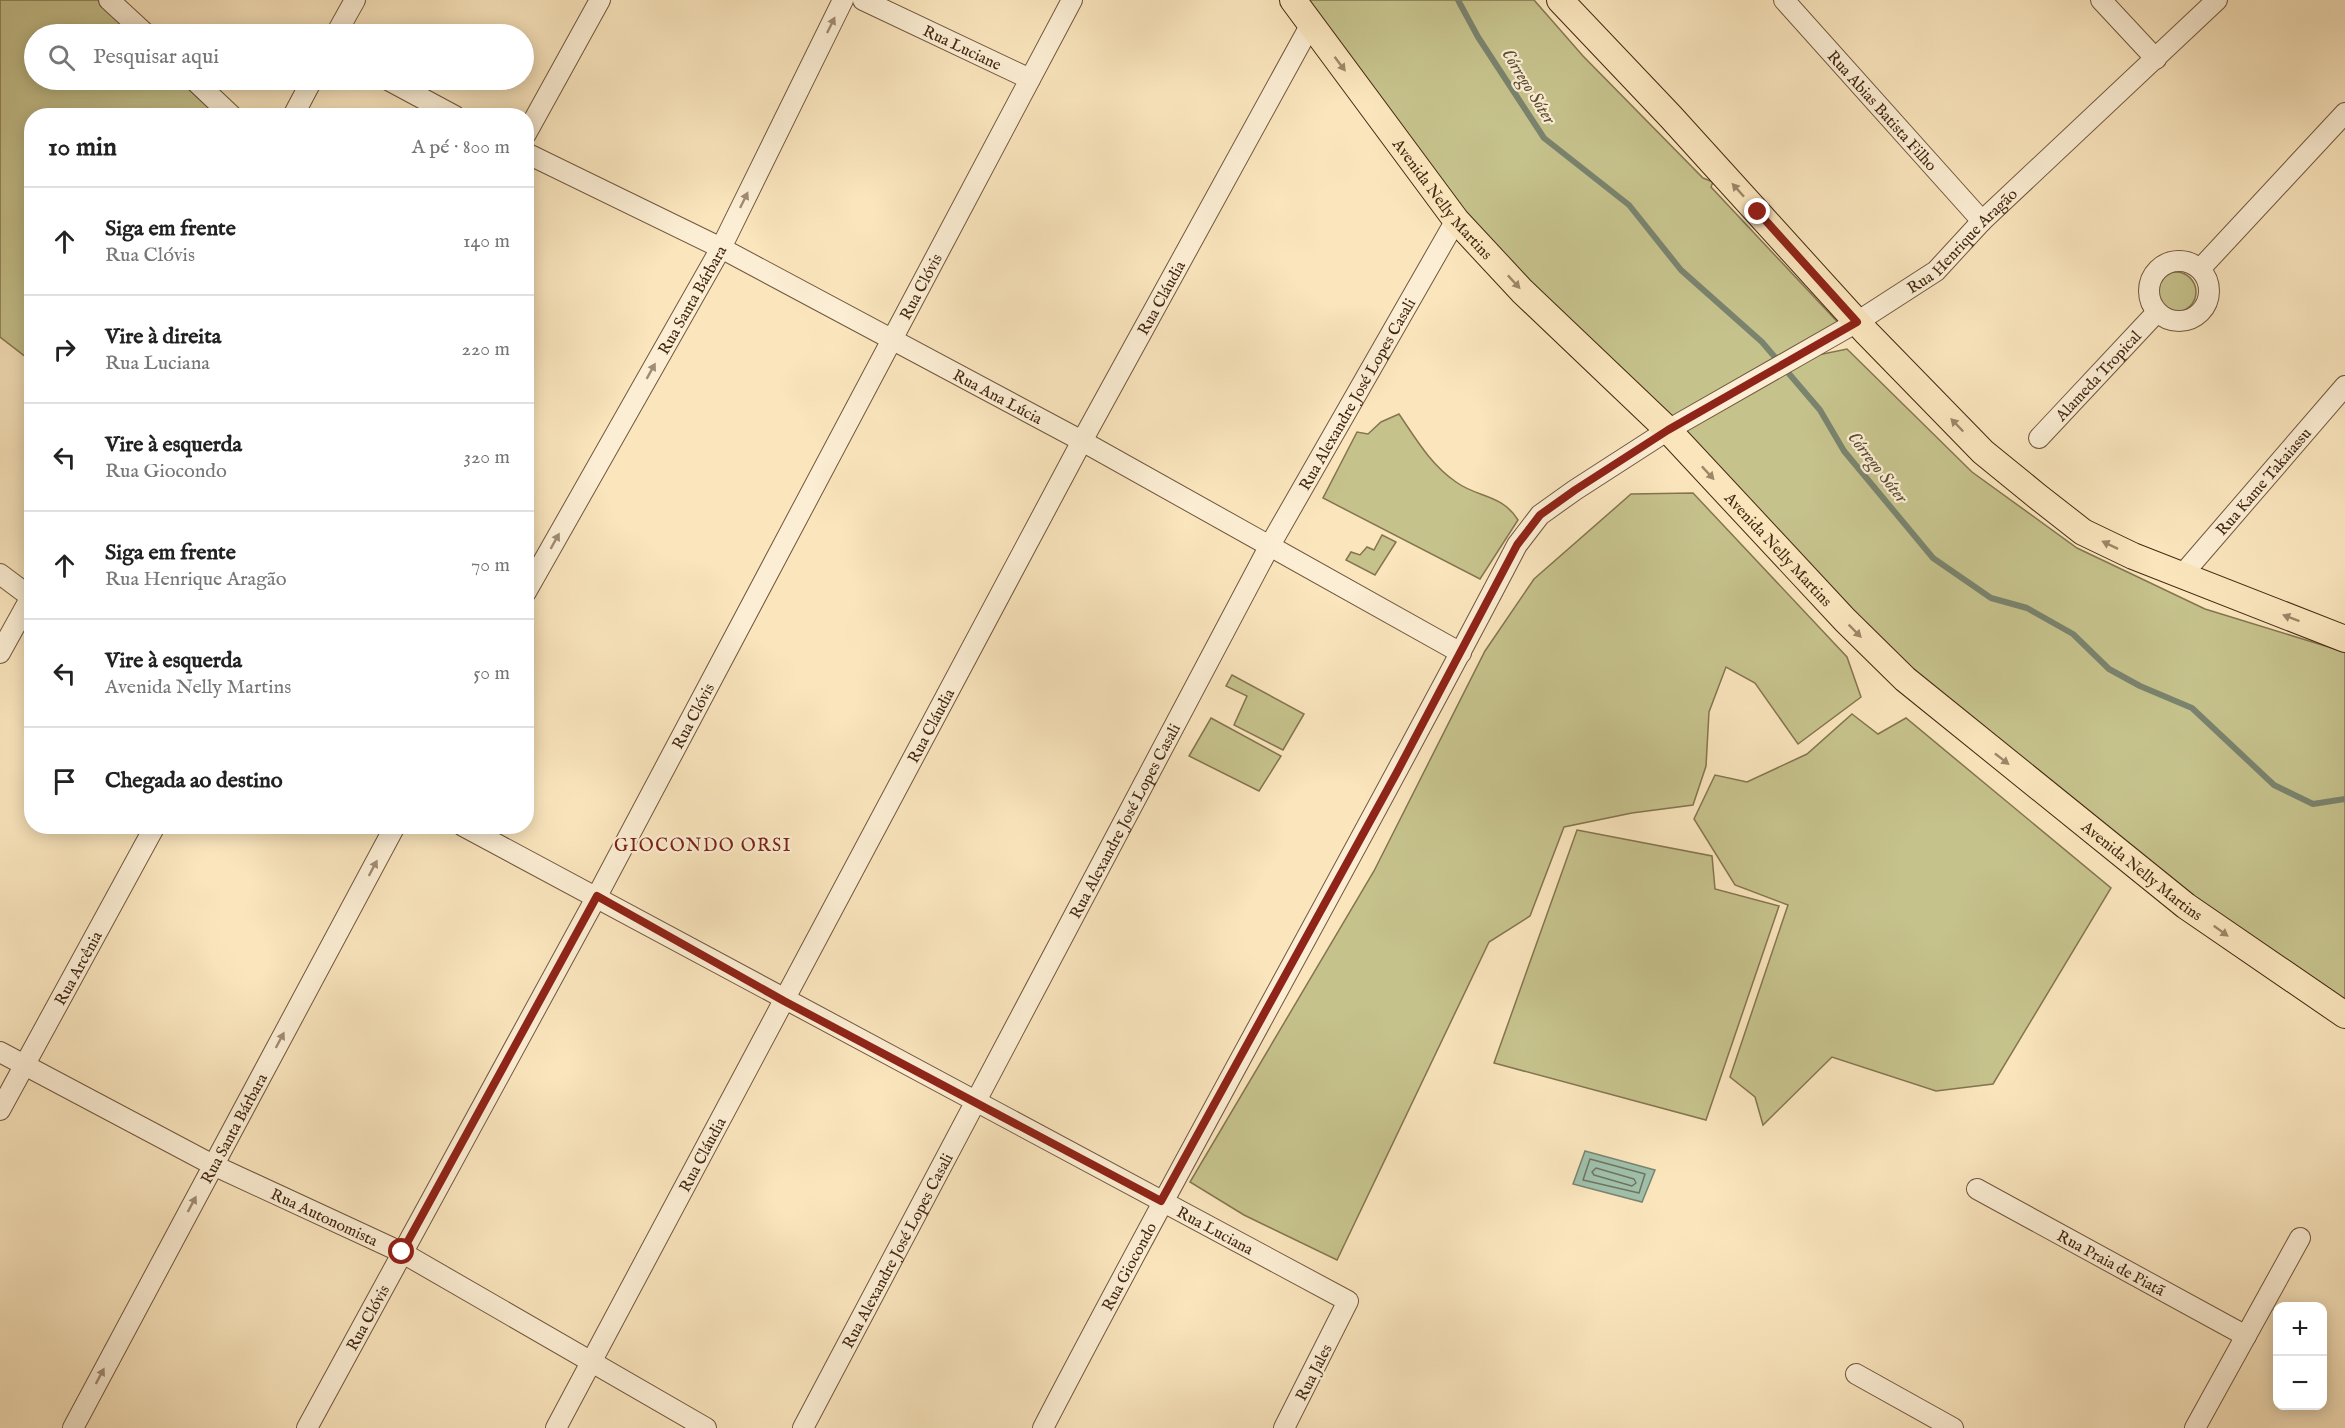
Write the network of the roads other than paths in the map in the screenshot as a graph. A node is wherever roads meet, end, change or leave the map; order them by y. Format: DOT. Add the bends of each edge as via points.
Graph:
graph roads {
  1 [pos="355,0"];
  2 [pos="600,0"];
  3 [pos="843,0"];
  4 [pos="863,0"];
  5 [pos="1072,0"];
  6 [pos="1293,0"];
  7 [pos="1560,0"];
  8 [pos="1784,0"];
  9 [pos="2101,0"];
  10 [pos="2217,0"];
  11 [pos="111,1"];
  12 [pos="135,24"];
  13 [pos="342,24"];
  14 [pos="1311,24"];
  15 [pos="2156,59"];
  16 [pos="1030,79"];
  17 [pos="205,90"];
  18 [pos="306,90"];
  19 [pos="407,90"];
  20 [pos="224,108"];
  21 [pos="296,108"];
  22 [pos="440,108"];
  23 [pos="2345,113"];
  24 [pos="534,120"];
  25 [pos="534,157"];
  26 [pos="1456,220"];
  27 [pos="1982,221"];
  28 [pos="721,248"];
  29 [pos="2200,269"];
  30 [pos="2157,312"];
  31 [pos="1857,322"];
  32 [pos="891,339"];
  33 [pos="2345,386"];
  34 [pos="1668,430"];
  35 [pos="2039,438"];
  36 [pos="1082,441"];
  37 [pos="1269,547"];
  38 [pos="0,574"];
  39 [pos="2182,575"];
  40 [pos="534,578"];
  41 [pos="24,592"];
  42 [pos="24,610"];
  43 [pos="2345,639"];
  44 [pos="0,653"];
  45 [pos="1461,653"];
  46 [pos="151,834"];
  47 [pos="391,834"];
  48 [pos="478,834"];
  49 [pos="597,896"];
  50 [pos="784,1001"];
  51 [pos="2345,1015"];
  52 [pos="0,1052"];
  53 [pos="24,1065"];
  54 [pos="975,1100"];
  55 [pos="0,1110"];
  56 [pos="213,1166"];
  57 [pos="1977,1189"];
  58 [pos="1161,1201"];
  59 [pos="2300,1238"];
  60 [pos="402,1252"];
  61 [pos="1342,1317"];
  62 [pos="2246,1336"];
  63 [pos="591,1364"];
  64 [pos="1856,1374"];
  65 [pos="73,1428"];
  66 [pos="307,1428"];
  67 [pos="556,1428"];
  68 [pos="706,1428"];
  69 [pos="803,1428"];
  70 [pos="1043,1428"];
  71 [pos="1284,1428"];
  72 [pos="1953,1428"];
  73 [pos="2195,1428"];
  1 -- 13 [label="street"];
  2 -- 24 [label="street"];
  28 -- 3 [label="street, Rua Santa Bárbara, one-way"];
  4 -- 16 [label="street, Rua Luciane"];
  5 -- 16 [label="street, Rua Clóvis"];
  6 -- 14 [label="main road, Avenida Nelly Martins"];
  31 -- 7 [label="main road, one-way"];
  8 -- 27 [label="street, Rua Abias Batista Filho"];
  9 -- 15 [label="street"];
  10 -- 15 [label="street, Rua Henrique Aragão"];
  11 -- 12 [label="street"];
  14 -- 26 [label="main road, Avenida Nelly Martins, one-way"];
  14 -- 36 [label="street, Rua Cláudia"];
  15 -- 27 [label="street, Rua Henrique Aragão"];
  16 -- 32 [label="street, Rua Clóvis"];
  17 -- 20 [label="street"];
  18 -- 21 [label="street"];
  19 -- 22 [label="street"];
  23 -- 29 [label="street"];
  25 -- 28 [label="street, Rua Ana Lúcia"];
  26 -- 34 [label="main road, Avenida Nelly Martins, one-way" via="1522,291"];
  26 -- 37 [label="street, Rua Alexandre José Lopes Casali"];
  27 -- 31 [label="street, Rua Henrique Aragão" via="1936,271"];
  28 -- 32 [label="street, Rua Ana Lúcia"];
  40 -- 28 [label="street, Rua Santa Bárbara, one-way"];
  29 -- 30 [label="street" via="2209,291 2200,312 2178,321"];
  29 -- 30 [label="street" via="2175,260 2152,274 2148,287"];
  30 -- 35 [label="street, Alameda Tropical"];
  31 -- 34 [label="street, Rua Henrique Aragão"];
  39 -- 31 [label="main road, one-way" via="2083,532 1983,452"];
  32 -- 36 [label="street, Rua Ana Lúcia"];
  32 -- 49 [label="street, Rua Clóvis"];
  33 -- 39 [label="street, Rua Kame Takaiassu"];
  34 -- 45 [label="street, Rua Giocondo" via="1540,515 1517,545"];
  34 -- 51 [label="main road, Avenida Nelly Martins, one-way" via="1845,621 1905,679 2186,906"];
  36 -- 37 [label="street, Rua Ana Lúcia"];
  36 -- 50 [label="street, Rua Cláudia"];
  37 -- 45 [label="street, Rua Ana Lúcia"];
  37 -- 54 [label="street, Rua Alexandre José Lopes Casali"];
  38 -- 41 [label="street"];
  43 -- 39 [label="main road, one-way"];
  42 -- 44 [label="street"];
  45 -- 58 [label="street, Rua Giocondo"];
  46 -- 53 [label="street, Rua Arcênia"];
  56 -- 47 [label="street, Rua Santa Bárbara, one-way"];
  48 -- 49 [label="street, Rua Luciana"];
  49 -- 50 [label="street, Rua Luciana"];
  49 -- 60 [label="street, Rua Clóvis"];
  50 -- 54 [label="street, Rua Luciana"];
  50 -- 63 [label="street, Rua Cláudia"];
  52 -- 53 [label="street, Rua Autonomista"];
  53 -- 55 [label="street, Rua Arcênia"];
  53 -- 56 [label="street, Rua Autonomista"];
  54 -- 58 [label="street, Rua Luciana"];
  54 -- 69 [label="street, Rua Alexandre José Lopes Casali"];
  56 -- 60 [label="street, Rua Autonomista"];
  65 -- 56 [label="street, Rua Santa Bárbara, one-way"];
  57 -- 62 [label="street, Rua Praia de Piatã"];
  58 -- 61 [label="street, Rua Luciana" via="1348,1301"];
  58 -- 70 [label="street, Rua Giocondo"];
  59 -- 62 [label="street"];
  60 -- 63 [label="street, Rua Autonomista"];
  60 -- 66 [label="street, Rua Clóvis"];
  61 -- 71 [label="street, Rua Jales"];
  62 -- 73 [label="street"];
  63 -- 67 [label="street, Rua Cláudia"];
  63 -- 68 [label="street, Rua Autonomista"];
  64 -- 72 [label="street"];
}
